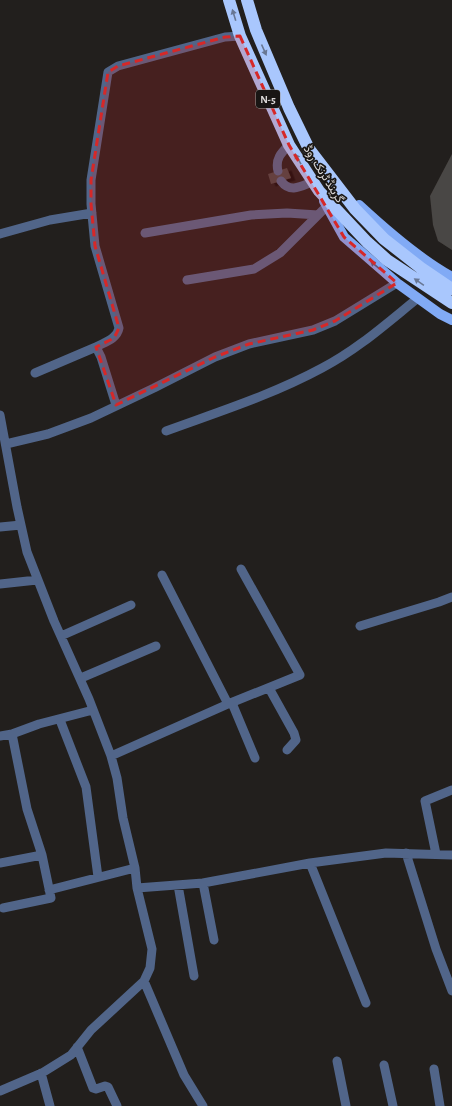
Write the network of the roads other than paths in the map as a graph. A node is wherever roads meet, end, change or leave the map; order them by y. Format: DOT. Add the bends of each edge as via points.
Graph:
graph roads {
  1 [pos="229,0"];
  2 [pos="247,0"];
  3 [pos="256,30"];
  4 [pos="240,36"];
  5 [pos="289,145"];
  6 [pos="278,171"];
  7 [pos="281,181"];
  8 [pos="334,182"];
  9 [pos="315,187"];
  10 [pos="327,206"];
  11 [pos="92,213"];
  12 [pos="318,215"];
  13 [pos="145,233"];
  14 [pos="0,234"];
  15 [pos="452,278"];
  16 [pos="187,280"];
  17 [pos="397,283"];
  18 [pos="452,288"];
  19 [pos="418,298"];
  20 [pos="452,303"];
  21 [pos="452,320"];
  22 [pos="96,347"];
  23 [pos="35,373"];
  24 [pos="116,405"];
  25 [pos="0,417"];
  26 [pos="166,431"];
  27 [pos="6,444"];
  28 [pos="21,526"];
  29 [pos="0,528"];
  30 [pos="241,569"];
  31 [pos="162,575"];
  32 [pos="37,580"];
  33 [pos="0,584"];
  34 [pos="452,597"];
  35 [pos="132,605"];
  36 [pos="360,626"];
  37 [pos="61,636"];
  38 [pos="156,646"];
  39 [pos="81,678"];
  40 [pos="269,688"];
  41 [pos="230,704"];
  42 [pos="94,710"];
  43 [pos="60,720"];
  44 [pos="12,734"];
  45 [pos="0,736"];
  46 [pos="287,750"];
  47 [pos="111,756"];
  48 [pos="255,758"];
  49 [pos="452,790"];
  50 [pos="406,853"];
  51 [pos="436,854"];
  52 [pos="42,855"];
  53 [pos="452,855"];
  54 [pos="0,863"];
  55 [pos="310,863"];
  56 [pos="135,868"];
  57 [pos="98,877"];
  58 [pos="203,883"];
  59 [pos="178,885"];
  60 [pos="137,888"];
  61 [pos="49,890"];
  62 [pos="2,908"];
  63 [pos="214,940"];
  64 [pos="194,976"];
  65 [pos="144,981"];
  66 [pos="452,991"];
  67 [pos="366,1003"];
  68 [pos="77,1048"];
  69 [pos="337,1062"];
  70 [pos="384,1065"];
  71 [pos="434,1068"];
  72 [pos="41,1073"];
  73 [pos="0,1091"];
  74 [pos="50,1106"];
  75 [pos="117,1106"];
  76 [pos="203,1106"];
  77 [pos="346,1106"];
  78 [pos="393,1106"];
  79 [pos="440,1106"];
  4 -- 1 [label="highway, گرینڈ ٹرنک روڈ / N-5, one-way"];
  2 -- 3 [label="highway, گرینڈ ٹرنک روڈ / N-5"];
  3 -- 4 [label="highway"];
  3 -- 8 [label="highway, گرینڈ ٹرنک روڈ / N-5, one-way" via="289,108 310,149"];
  4 -- 5 [label="highway, گرینڈ ٹرنک روڈ / N-5"];
  4 -- 11 [label="street" via="225,37 118,66 108,72 91,180"];
  5 -- 6 [label="street" via="278,158"];
  9 -- 5 [label="highway, گرینڈ ٹرنک روڈ / N-5, one-way"];
  7 -- 9 [label="street" via="291,188"];
  8 -- 15 [label="main road, گرینڈ ٹرنک روڈ / N-5" via="382,226"];
  8 -- 18 [label="highway" via="355,209 384,239"];
  9 -- 10 [label="main road, گرینڈ ٹرنک روڈ / N-5"];
  20 -- 9 [label="highway, one-way" via="387,260"];
  10 -- 12 [label="street"];
  17 -- 10 [label="main road, گرینڈ ٹرنک روڈ / N-5, one-way" via="344,237"];
  11 -- 14 [label="street" via="50,220"];
  11 -- 22 [label="street" via="94,246 119,328 114,338"];
  12 -- 13 [label="street" via="251,215"];
  12 -- 16 [label="street" via="280,252 254,269"];
  17 -- 19 [label="main road, گرینڈ ٹرنک روڈ / N-5"];
  17 -- 24 [label="street" via="335,321 313,330 249,344 215,357"];
  19 -- 21 [label="main road, گرینڈ ٹرنک روڈ / N-5"];
  19 -- 26 [label="street" via="364,341 322,368 270,393"];
  22 -- 23 [label="street"];
  22 -- 24 [label="street"];
  24 -- 27 [label="street" via="48,434"];
  25 -- 27 [label="street"];
  27 -- 28 [label="street"];
  28 -- 29 [label="street"];
  28 -- 32 [label="street"];
  30 -- 40 [label="street" via="300,675"];
  31 -- 41 [label="street"];
  32 -- 33 [label="street"];
  32 -- 37 [label="street"];
  34 -- 36 [label="street"];
  35 -- 37 [label="street"];
  37 -- 39 [label="street"];
  38 -- 39 [label="street"];
  39 -- 42 [label="street"];
  40 -- 41 [label="street"];
  40 -- 46 [label="street" via="294,733 296,740"];
  41 -- 47 [label="street"];
  41 -- 48 [label="street"];
  42 -- 43 [label="street"];
  42 -- 47 [label="street"];
  43 -- 44 [label="street"];
  43 -- 57 [label="street" via="86,787"];
  44 -- 45 [label="street"];
  44 -- 52 [label="street" via="27,809"];
  47 -- 56 [label="street"];
  49 -- 51 [label="street" via="425,801"];
  50 -- 51 [label="street"];
  50 -- 55 [label="street" via="386,853"];
  50 -- 66 [label="street"];
  51 -- 53 [label="street"];
  52 -- 54 [label="street"];
  52 -- 61 [label="street"];
  55 -- 58 [label="street"];
  55 -- 67 [label="street"];
  56 -- 57 [label="street"];
  56 -- 60 [label="street"];
  57 -- 61 [label="street"];
  58 -- 59 [label="street"];
  58 -- 63 [label="street"];
  59 -- 60 [label="street"];
  59 -- 64 [label="street"];
  60 -- 65 [label="street" via="152,949 150,968"];
  61 -- 62 [label="street" via="51,898"];
  65 -- 68 [label="street" via="91,1030"];
  65 -- 76 [label="street" via="184,1075"];
  68 -- 72 [label="street" via="71,1055"];
  68 -- 75 [label="street" via="93,1088 108,1087"];
  69 -- 77 [label="street"];
  70 -- 78 [label="street"];
  71 -- 79 [label="street"];
  72 -- 73 [label="street"];
  72 -- 74 [label="street"];
}
